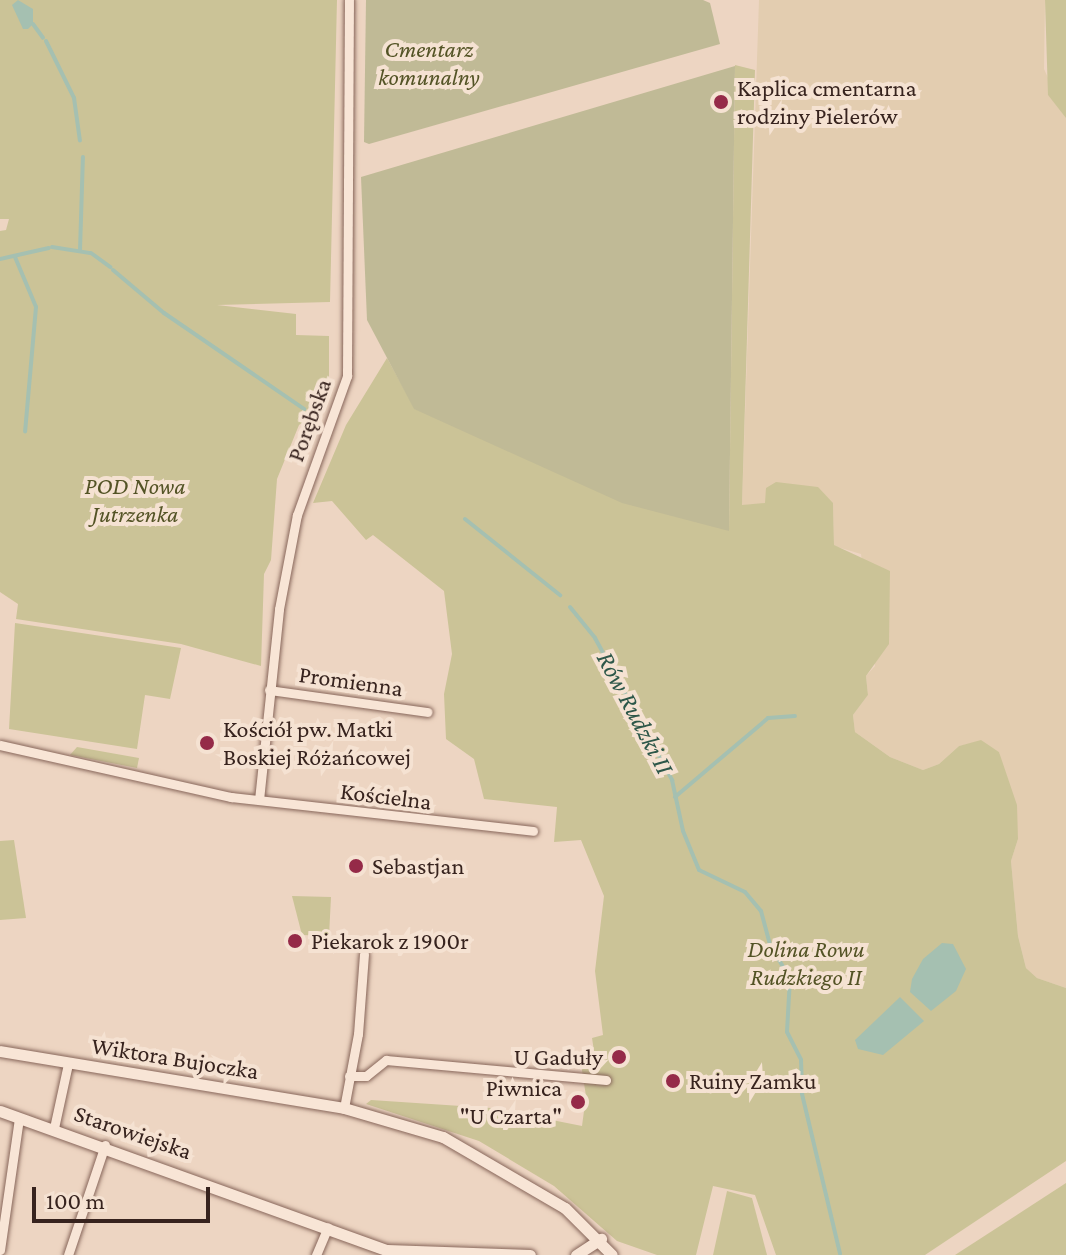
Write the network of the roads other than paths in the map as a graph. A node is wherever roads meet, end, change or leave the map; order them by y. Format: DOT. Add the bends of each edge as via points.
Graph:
graph roads {
  1 [pos="349,0"];
  2 [pos="269,690"];
  3 [pos="427,712"];
  4 [pos="0,745"];
  5 [pos="259,800"];
  6 [pos="533,831"];
  7 [pos="364,954"];
  8 [pos="0,1051"];
  9 [pos="68,1064"];
  10 [pos="349,1076"];
  11 [pos="606,1080"];
  12 [pos="344,1108"];
  13 [pos="0,1111"];
  14 [pos="19,1118"];
  15 [pos="54,1128"];
  16 [pos="105,1145"];
  17 [pos="328,1227"];
  18 [pos="601,1239"];
  19 [pos="0,1250"];
  20 [pos="415,1254"];
  21 [pos="68,1255"];
  22 [pos="316,1255"];
  23 [pos="530,1255"];
  24 [pos="576,1255"];
  25 [pos="612,1255"];
  1 -- 2 [label="street, Porębska" via="347,376 297,515"];
  2 -- 3 [label="street, Promienna"];
  2 -- 5 [label="street, Porębska"];
  4 -- 5 [label="street, Kościelna"];
  5 -- 6 [label="street, Kościelna"];
  7 -- 10 [label="street"];
  8 -- 9 [label="street, Wiktora Bujoczka"];
  9 -- 12 [label="street, Wiktora Bujoczka"];
  9 -- 15 [label="street"];
  10 -- 11 [label="street" via="366,1076 386,1060"];
  10 -- 12 [label="street"];
  12 -- 18 [label="street, Wiktora Bujoczka" via="443,1137 477,1153 565,1208"];
  13 -- 14 [label="street, Starowiejska"];
  14 -- 15 [label="street, Starowiejska"];
  14 -- 19 [label="street"];
  15 -- 16 [label="street, Starowiejska"];
  16 -- 17 [label="street, Starowiejska"];
  16 -- 21 [label="street"];
  17 -- 20 [label="street, Starowiejska" via="387,1250"];
  17 -- 22 [label="street"];
  18 -- 24 [label="street"];
  18 -- 25 [label="street, Wiktora Bujoczka"];
  20 -- 23 [label="street, Starowiejska"];
}
